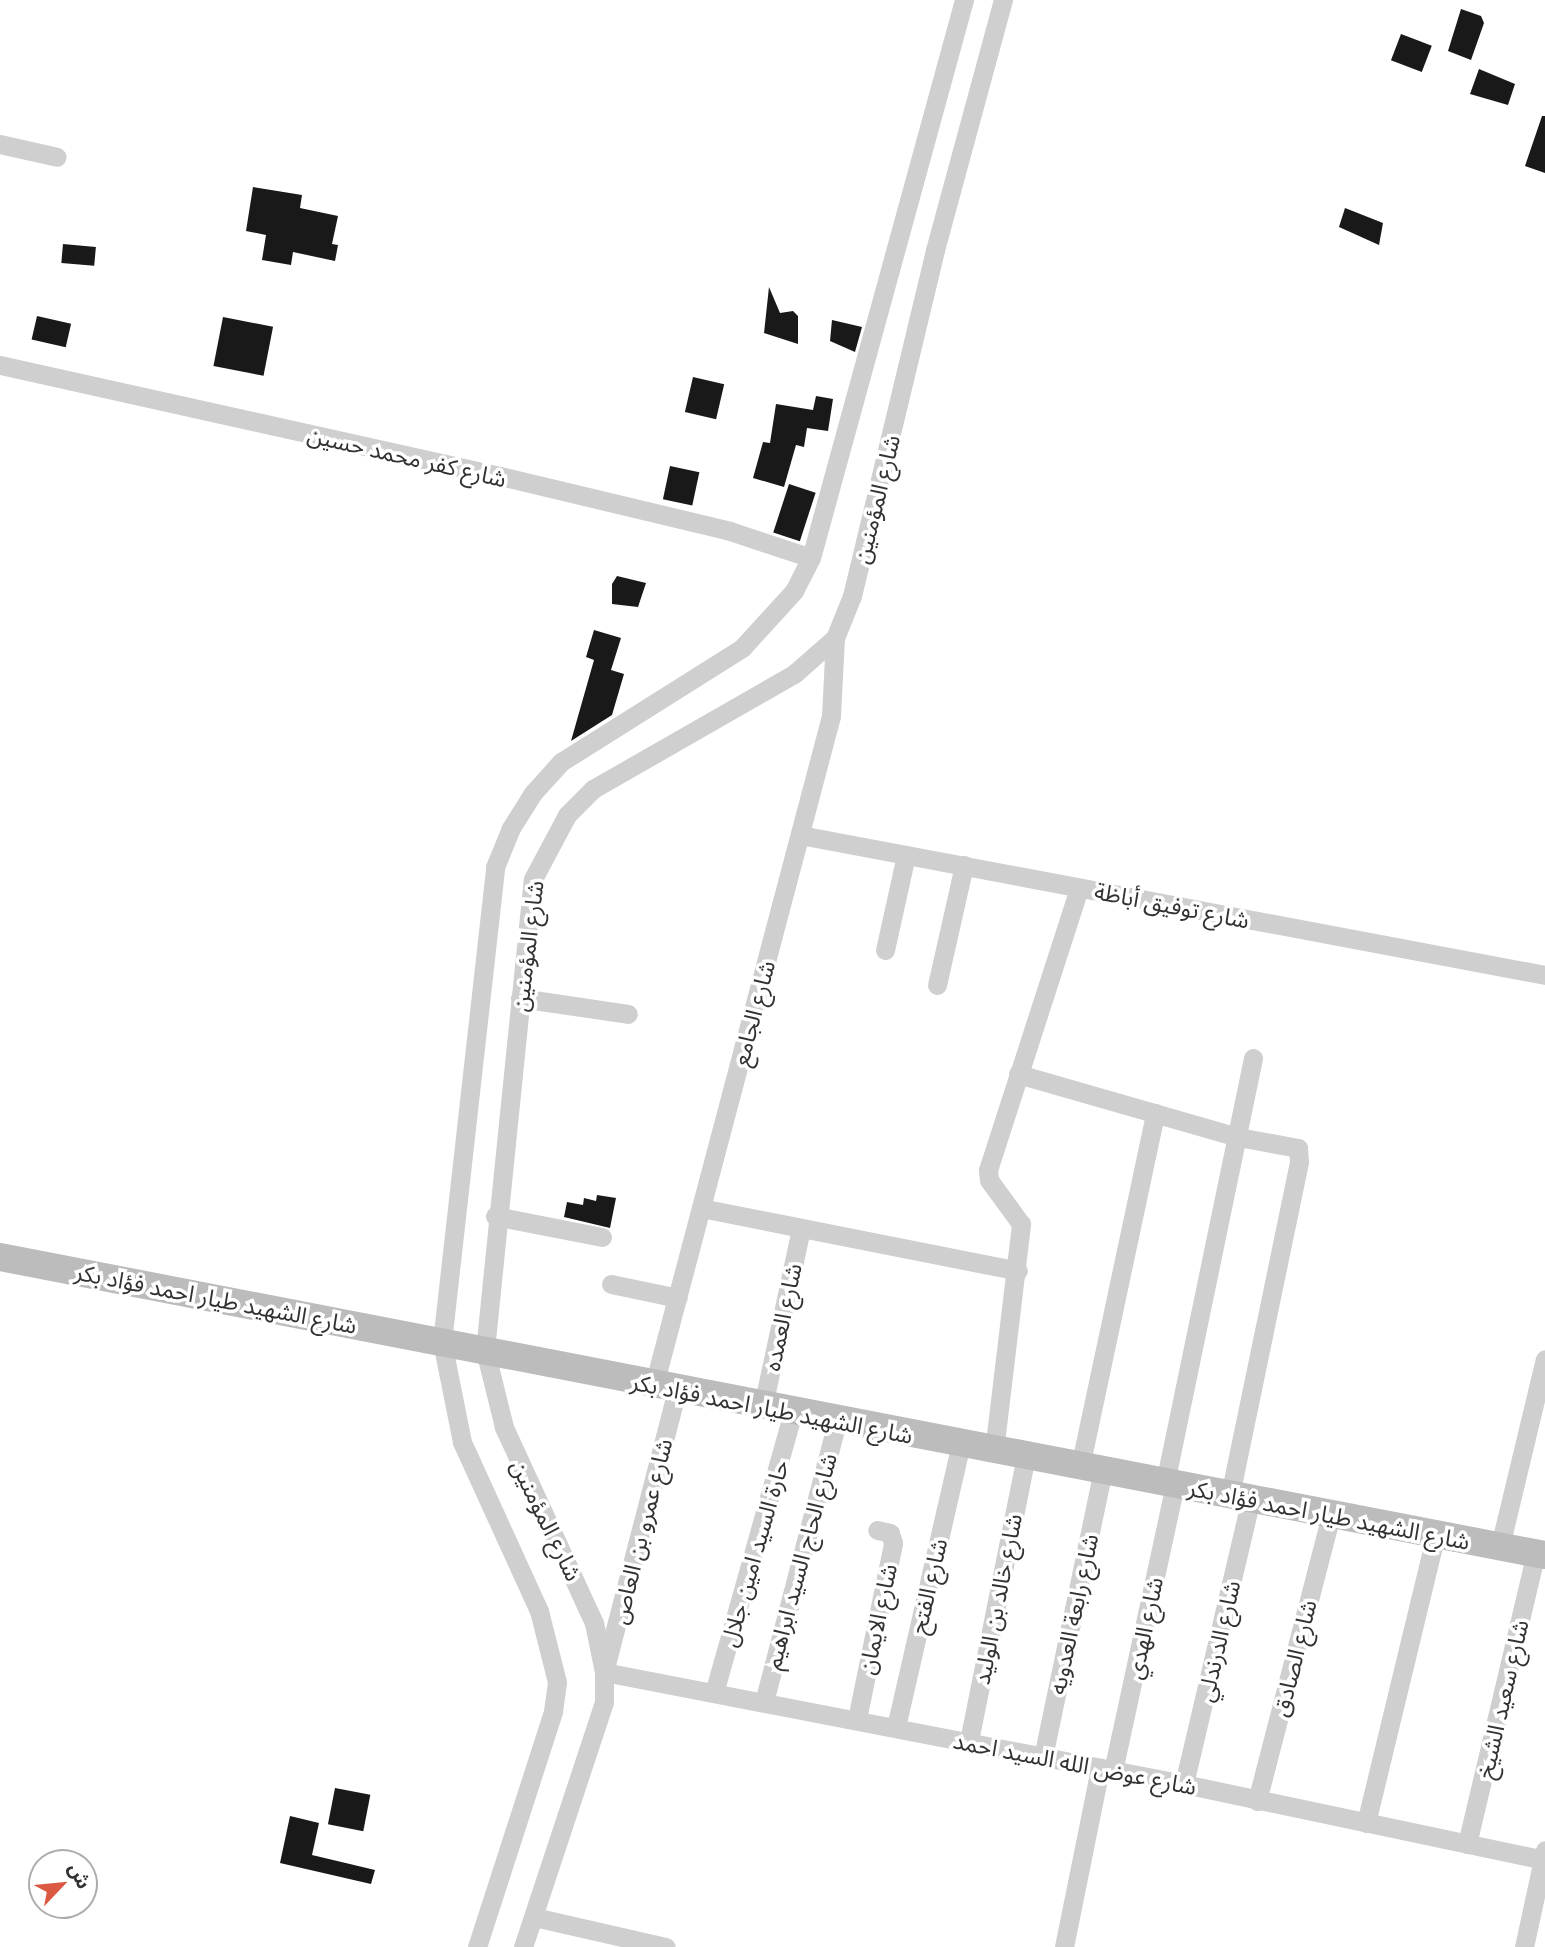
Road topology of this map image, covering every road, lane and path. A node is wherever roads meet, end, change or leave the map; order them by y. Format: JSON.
{"nodes":[{"id":1,"x":964,"y":0,"type":"edge"},
{"id":2,"x":1003,"y":0,"type":"edge"},
{"id":3,"x":0,"y":144,"type":"edge"},
{"id":4,"x":57,"y":157,"type":"dead end"},
{"id":5,"x":0,"y":365,"type":"edge"},
{"id":6,"x":811,"y":558,"type":"junction"},
{"id":7,"x":835,"y":638,"type":"junction"},
{"id":8,"x":800,"y":835,"type":"junction"},
{"id":9,"x":906,"y":855,"type":"junction"},
{"id":10,"x":964,"y":865,"type":"junction"},
{"id":11,"x":1079,"y":888,"type":"junction"},
{"id":12,"x":885,"y":950,"type":"dead end"},
{"id":13,"x":1545,"y":975,"type":"edge"},
{"id":14,"x":937,"y":985,"type":"dead end"},
{"id":15,"x":520,"y":998,"type":"junction"},
{"id":16,"x":628,"y":1014,"type":"dead end"},
{"id":17,"x":1253,"y":1058,"type":"dead end"},
{"id":18,"x":1018,"y":1074,"type":"junction"},
{"id":19,"x":1155,"y":1113,"type":"junction"},
{"id":20,"x":1238,"y":1137,"type":"junction"},
{"id":21,"x":701,"y":1208,"type":"junction"},
{"id":22,"x":495,"y":1216,"type":"junction"},
{"id":23,"x":801,"y":1228,"type":"junction"},
{"id":24,"x":602,"y":1237,"type":"dead end"},
{"id":25,"x":0,"y":1257,"type":"edge"},
{"id":26,"x":1018,"y":1271,"type":"junction"},
{"id":27,"x":611,"y":1284,"type":"dead end"},
{"id":28,"x":678,"y":1297,"type":"junction"},
{"id":29,"x":442,"y":1342,"type":"junction"},
{"id":30,"x":485,"y":1350,"type":"junction"},
{"id":31,"x":1545,"y":1359,"type":"edge"},
{"id":32,"x":666,"y":1388,"type":"junction"},
{"id":33,"x":763,"y":1406,"type":"junction"},
{"id":34,"x":793,"y":1412,"type":"junction"},
{"id":35,"x":837,"y":1421,"type":"junction"},
{"id":36,"x":961,"y":1444,"type":"junction"},
{"id":37,"x":994,"y":1451,"type":"junction"},
{"id":38,"x":1026,"y":1457,"type":"junction"},
{"id":39,"x":1092,"y":1469,"type":"junction"},
{"id":40,"x":1170,"y":1484,"type":"junction"},
{"id":41,"x":1240,"y":1497,"type":"junction"},
{"id":42,"x":1331,"y":1515,"type":"junction"},
{"id":43,"x":877,"y":1530,"type":"dead end"},
{"id":44,"x":1436,"y":1534,"type":"junction"},
{"id":45,"x":1500,"y":1546,"type":"junction"},
{"id":46,"x":1541,"y":1554,"type":"edge"},
{"id":47,"x":604,"y":1672,"type":"junction"},
{"id":48,"x":714,"y":1693,"type":"junction"},
{"id":49,"x":764,"y":1702,"type":"junction"},
{"id":50,"x":857,"y":1719,"type":"junction"},
{"id":51,"x":896,"y":1727,"type":"junction"},
{"id":52,"x":969,"y":1741,"type":"junction"},
{"id":53,"x":1043,"y":1757,"type":"junction"},
{"id":54,"x":1106,"y":1770,"type":"junction"},
{"id":55,"x":1184,"y":1784,"type":"junction"},
{"id":56,"x":1257,"y":1801,"type":"junction"},
{"id":57,"x":1366,"y":1823,"type":"junction"},
{"id":58,"x":1467,"y":1844,"type":"junction"},
{"id":59,"x":1544,"y":1856,"type":"edge"},
{"id":60,"x":1538,"y":1912,"type":"edge"},
{"id":61,"x":534,"y":1917,"type":"junction"},
{"id":62,"x":477,"y":1947,"type":"edge"},
{"id":63,"x":523,"y":1947,"type":"edge"},
{"id":64,"x":666,"y":1947,"type":"edge"},
{"id":65,"x":1064,"y":1947,"type":"edge"},
{"id":66,"x":1524,"y":1947,"type":"edge"}],
"edges":[{"from":1,"to":6,"type":"street","name":"شارع المؤمنين"},
{"from":2,"to":7,"type":"street","name":"شارع المؤمنين"},
{"from":3,"to":4,"type":"street"},
{"from":5,"to":6,"type":"street","name":"شارع كفر محمد حسين"},
{"from":6,"to":29,"type":"street","name":"شارع المؤمنين"},
{"from":7,"to":8,"type":"street","name":"شارع الجامع"},
{"from":7,"to":15,"type":"street","name":"شارع المؤمنين"},
{"from":8,"to":9,"type":"street","name":"شارع توفيق أباظة"},
{"from":8,"to":21,"type":"street","name":"شارع الجامع"},
{"from":9,"to":10,"type":"street","name":"شارع توفيق أباظة"},
{"from":9,"to":12,"type":"street"},
{"from":10,"to":11,"type":"street","name":"شارع توفيق أباظة"},
{"from":10,"to":14,"type":"street"},
{"from":11,"to":13,"type":"street","name":"شارع توفيق أباظة"},
{"from":11,"to":18,"type":"street"},
{"from":15,"to":16,"type":"street"},
{"from":15,"to":22,"type":"street","name":"شارع المؤمنين"},
{"from":17,"to":20,"type":"street","name":"شارع الهدي"},
{"from":18,"to":19,"type":"street","name":"شارع الدرندلي"},
{"from":18,"to":26,"type":"street"},
{"from":19,"to":20,"type":"street","name":"شارع الدرندلي"},
{"from":19,"to":39,"type":"street","name":"شارع رابعة العدويه"},
{"from":20,"to":40,"type":"street","name":"شارع الهدي"},
{"from":20,"to":41,"type":"street","name":"شارع الدرندلي"},
{"from":21,"to":23,"type":"street"},
{"from":21,"to":28,"type":"street","name":"شارع الجامع"},
{"from":22,"to":24,"type":"street"},
{"from":22,"to":30,"type":"street","name":"شارع المؤمنين"},
{"from":23,"to":26,"type":"street"},
{"from":23,"to":33,"type":"street","name":"شارع العمده"},
{"from":25,"to":29,"type":"street","name":"شارع الشهيد طيار احمد فؤاد بكر"},
{"from":26,"to":37,"type":"street"},
{"from":27,"to":28,"type":"street"},
{"from":28,"to":32,"type":"street","name":"شارع الجامع"},
{"from":29,"to":30,"type":"street","name":"شارع الشهيد طيار احمد فؤاد بكر"},
{"from":29,"to":62,"type":"street","name":"شارع المؤمنين"},
{"from":30,"to":32,"type":"street","name":"شارع الشهيد طيار احمد فؤاد بكر"},
{"from":30,"to":47,"type":"street","name":"شارع المؤمنين"},
{"from":31,"to":45,"type":"street"},
{"from":32,"to":33,"type":"street","name":"شارع الشهيد طيار احمد فؤاد بكر"},
{"from":32,"to":47,"type":"street","name":"شارع عمرو بن العاص"},
{"from":33,"to":34,"type":"street","name":"شارع الشهيد طيار احمد فؤاد بكر"},
{"from":34,"to":35,"type":"street","name":"شارع الشهيد طيار احمد فؤاد بكر"},
{"from":34,"to":48,"type":"street","name":"حارة السيد امين جلال"},
{"from":35,"to":36,"type":"street","name":"شارع الشهيد طيار احمد فؤاد بكر"},
{"from":35,"to":49,"type":"street","name":"شارع الحاج السيد ابراهيم"},
{"from":36,"to":37,"type":"street","name":"شارع الشهيد طيار احمد فؤاد بكر"},
{"from":36,"to":51,"type":"street","name":"شارع الفتح"},
{"from":37,"to":38,"type":"street","name":"شارع الشهيد طيار احمد فؤاد بكر"},
{"from":38,"to":39,"type":"street","name":"شارع الشهيد طيار احمد فؤاد بكر"},
{"from":38,"to":52,"type":"street","name":"شارع خالد بن الوليد"},
{"from":39,"to":40,"type":"street","name":"شارع الشهيد طيار احمد فؤاد بكر"},
{"from":39,"to":53,"type":"street","name":"شارع رابعة العدويه"},
{"from":40,"to":41,"type":"street","name":"شارع الشهيد طيار احمد فؤاد بكر"},
{"from":40,"to":54,"type":"street","name":"شارع الهدي"},
{"from":41,"to":42,"type":"street","name":"شارع الشهيد طيار احمد فؤاد بكر"},
{"from":41,"to":55,"type":"street","name":"شارع الدرندلي"},
{"from":42,"to":44,"type":"street","name":"شارع الشهيد طيار احمد فؤاد بكر"},
{"from":42,"to":56,"type":"street","name":"شارع الصادق"},
{"from":43,"to":50,"type":"street","name":"شارع الايمان"},
{"from":44,"to":45,"type":"street","name":"شارع الشهيد طيار احمد فؤاد بكر"},
{"from":44,"to":57,"type":"street"},
{"from":45,"to":46,"type":"street","name":"شارع الشهيد طيار احمد فؤاد بكر"},
{"from":46,"to":58,"type":"street","name":"شارع سعيد الشيخ"},
{"from":47,"to":48,"type":"street","name":"شارع عوض الله السيد احمد"},
{"from":47,"to":61,"type":"street","name":"شارع المؤمنين"},
{"from":48,"to":49,"type":"street","name":"شارع عوض الله السيد احمد"},
{"from":49,"to":50,"type":"street","name":"شارع عوض الله السيد احمد"},
{"from":50,"to":51,"type":"street","name":"شارع عوض الله السيد احمد"},
{"from":51,"to":52,"type":"street","name":"شارع عوض الله السيد احمد"},
{"from":52,"to":53,"type":"street","name":"شارع عوض الله السيد احمد"},
{"from":53,"to":54,"type":"street","name":"شارع عوض الله السيد احمد"},
{"from":54,"to":55,"type":"street","name":"شارع عوض الله السيد احمد"},
{"from":54,"to":65,"type":"street","name":"شارع الهدي"},
{"from":55,"to":56,"type":"street","name":"شارع عوض الله السيد احمد"},
{"from":56,"to":57,"type":"street","name":"شارع عوض الله السيد احمد"},
{"from":57,"to":58,"type":"street","name":"شارع عوض الله السيد احمد"},
{"from":58,"to":59,"type":"street","name":"شارع عوض الله السيد احمد"},
{"from":59,"to":60,"type":"street"},
{"from":60,"to":66,"type":"street"},
{"from":61,"to":63,"type":"street","name":"شارع المؤمنين"},
{"from":61,"to":64,"type":"street"}]}
